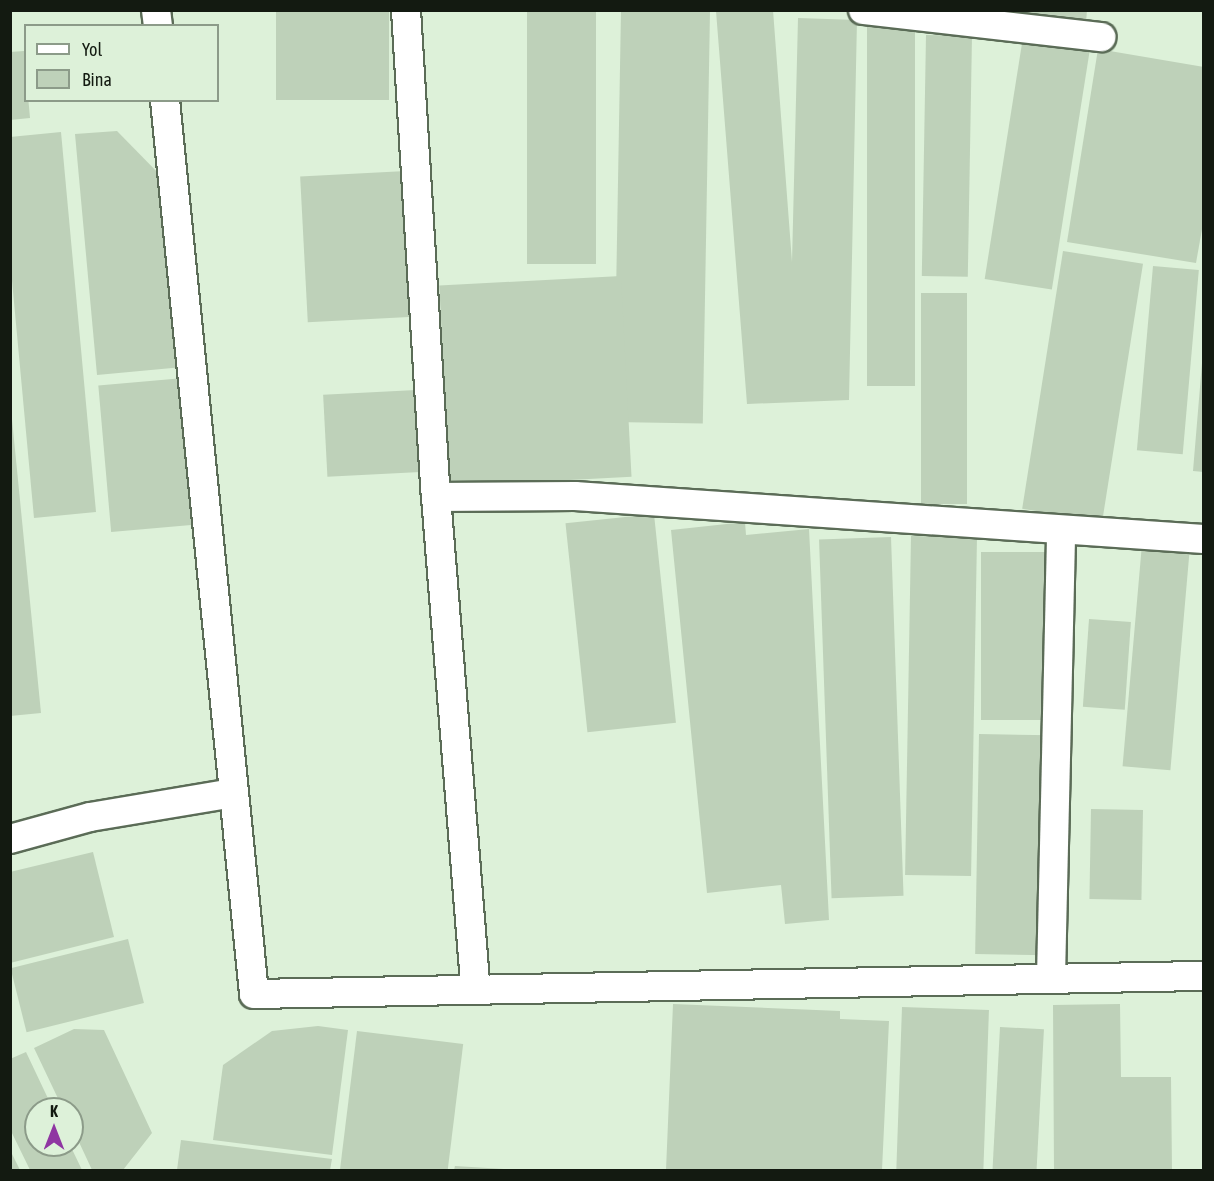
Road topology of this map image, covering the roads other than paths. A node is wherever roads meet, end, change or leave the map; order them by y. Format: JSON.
{"nodes":[{"id":1,"x":406,"y":10,"type":"edge"},
{"id":2,"x":862,"y":10,"type":"edge"},
{"id":3,"x":1101,"y":38,"type":"dead end"},
{"id":4,"x":165,"y":102,"type":"edge"},
{"id":5,"x":436,"y":497,"type":"junction"},
{"id":6,"x":1061,"y":530,"type":"junction"},
{"id":7,"x":1203,"y":539,"type":"edge"},
{"id":8,"x":234,"y":793,"type":"junction"},
{"id":9,"x":10,"y":839,"type":"edge"},
{"id":10,"x":1203,"y":976,"type":"edge"},
{"id":11,"x":1051,"y":978,"type":"junction"},
{"id":12,"x":476,"y":989,"type":"junction"}],
"edges":[{"from":1,"to":5,"type":"street"},
{"from":2,"to":3,"type":"street"},
{"from":4,"to":8,"type":"street"},
{"from":5,"to":6,"type":"street"},
{"from":5,"to":12,"type":"street"},
{"from":6,"to":7,"type":"street"},
{"from":6,"to":11,"type":"street"},
{"from":8,"to":9,"type":"street"},
{"from":8,"to":12,"type":"street"},
{"from":10,"to":11,"type":"street"},
{"from":11,"to":12,"type":"street"}]}
